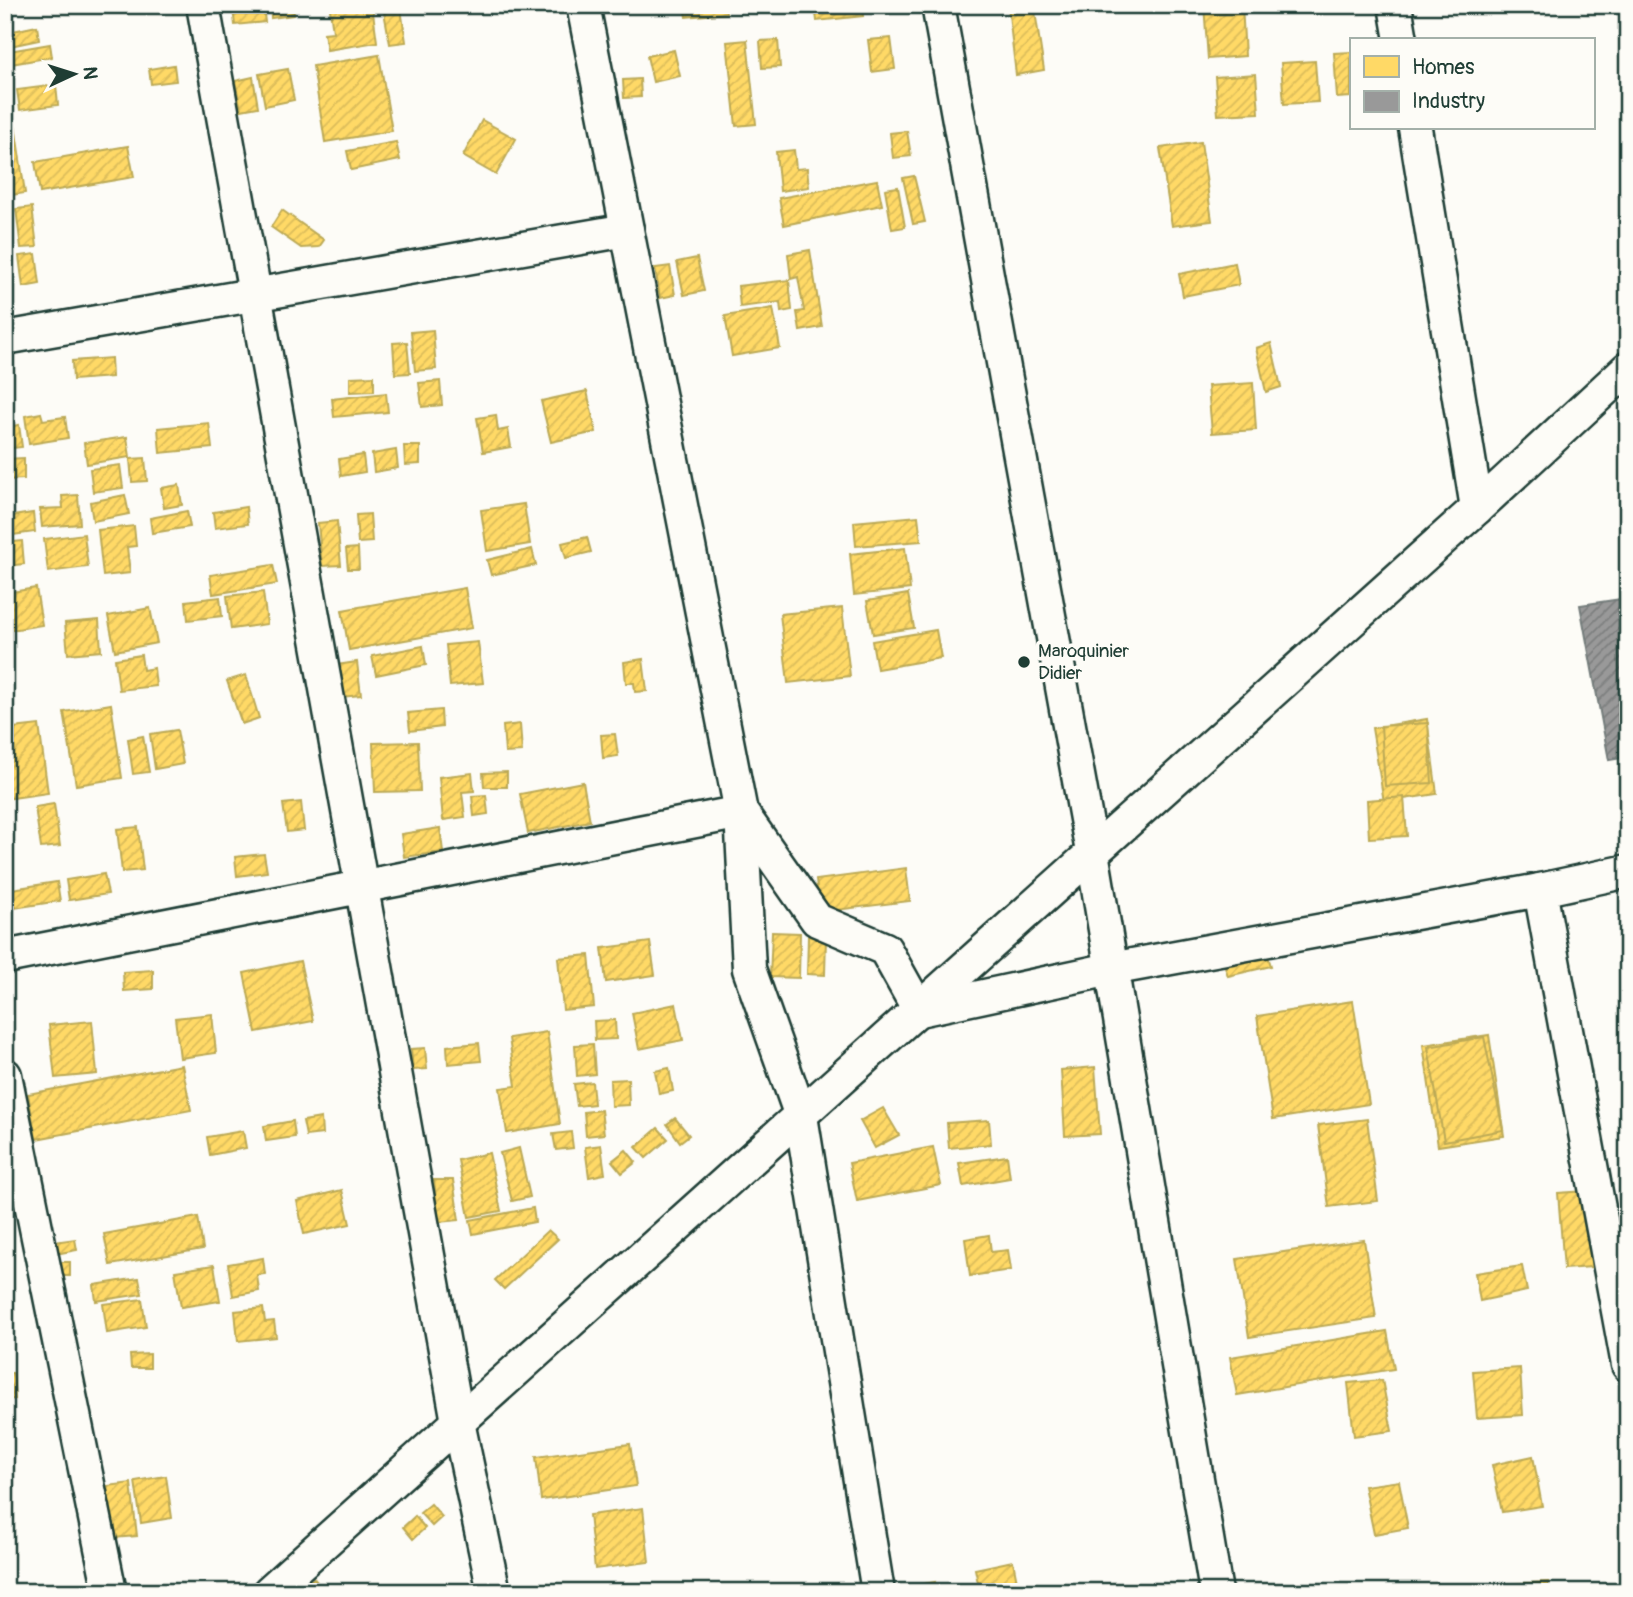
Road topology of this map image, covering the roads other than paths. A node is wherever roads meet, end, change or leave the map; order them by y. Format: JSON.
{"nodes":[{"id":1,"x":203,"y":5,"type":"edge"},
{"id":2,"x":583,"y":5,"type":"edge"},
{"id":3,"x":938,"y":5,"type":"edge"},
{"id":4,"x":1395,"y":5,"type":"edge"},
{"id":5,"x":1401,"y":38,"type":"edge"},
{"id":6,"x":1415,"y":130,"type":"edge"},
{"id":7,"x":627,"y":230,"type":"junction"},
{"id":8,"x":255,"y":295,"type":"junction"},
{"id":9,"x":5,"y":338,"type":"edge"},
{"id":10,"x":1628,"y":368,"type":"edge"},
{"id":11,"x":1477,"y":508,"type":"junction"},
{"id":12,"x":741,"y":813,"type":"junction"},
{"id":13,"x":1092,"y":852,"type":"junction"},
{"id":14,"x":1628,"y":871,"type":"edge"},
{"id":15,"x":362,"y":886,"type":"junction"},
{"id":16,"x":1540,"y":890,"type":"junction"},
{"id":17,"x":5,"y":957,"type":"edge"},
{"id":18,"x":1111,"y":969,"type":"junction"},
{"id":19,"x":919,"y":1010,"type":"junction"},
{"id":20,"x":5,"y":1075,"type":"edge"},
{"id":21,"x":801,"y":1116,"type":"junction"},
{"id":22,"x":1628,"y":1365,"type":"edge"},
{"id":23,"x":458,"y":1422,"type":"junction"},
{"id":24,"x":110,"y":1592,"type":"edge"},
{"id":25,"x":269,"y":1592,"type":"edge"},
{"id":26,"x":494,"y":1592,"type":"edge"},
{"id":27,"x":878,"y":1592,"type":"edge"},
{"id":28,"x":1216,"y":1592,"type":"edge"}],
"edges":[{"from":1,"to":8,"type":"street"},
{"from":2,"to":7,"type":"street"},
{"from":3,"to":13,"type":"street"},
{"from":4,"to":5,"type":"street"},
{"from":6,"to":11,"type":"street"},
{"from":7,"to":8,"type":"street"},
{"from":7,"to":12,"type":"street"},
{"from":8,"to":9,"type":"street"},
{"from":8,"to":15,"type":"street"},
{"from":10,"to":11,"type":"street"},
{"from":11,"to":13,"type":"street"},
{"from":12,"to":15,"type":"street"},
{"from":12,"to":19,"type":"street"},
{"from":12,"to":21,"type":"street"},
{"from":13,"to":18,"type":"street"},
{"from":13,"to":19,"type":"street"},
{"from":14,"to":16,"type":"street"},
{"from":15,"to":17,"type":"street"},
{"from":15,"to":23,"type":"street"},
{"from":16,"to":18,"type":"street"},
{"from":16,"to":22,"type":"street"},
{"from":18,"to":19,"type":"street"},
{"from":18,"to":28,"type":"street"},
{"from":19,"to":21,"type":"street"},
{"from":20,"to":24,"type":"street"},
{"from":21,"to":23,"type":"street"},
{"from":21,"to":27,"type":"street"},
{"from":23,"to":25,"type":"street"},
{"from":23,"to":26,"type":"street"}]}
